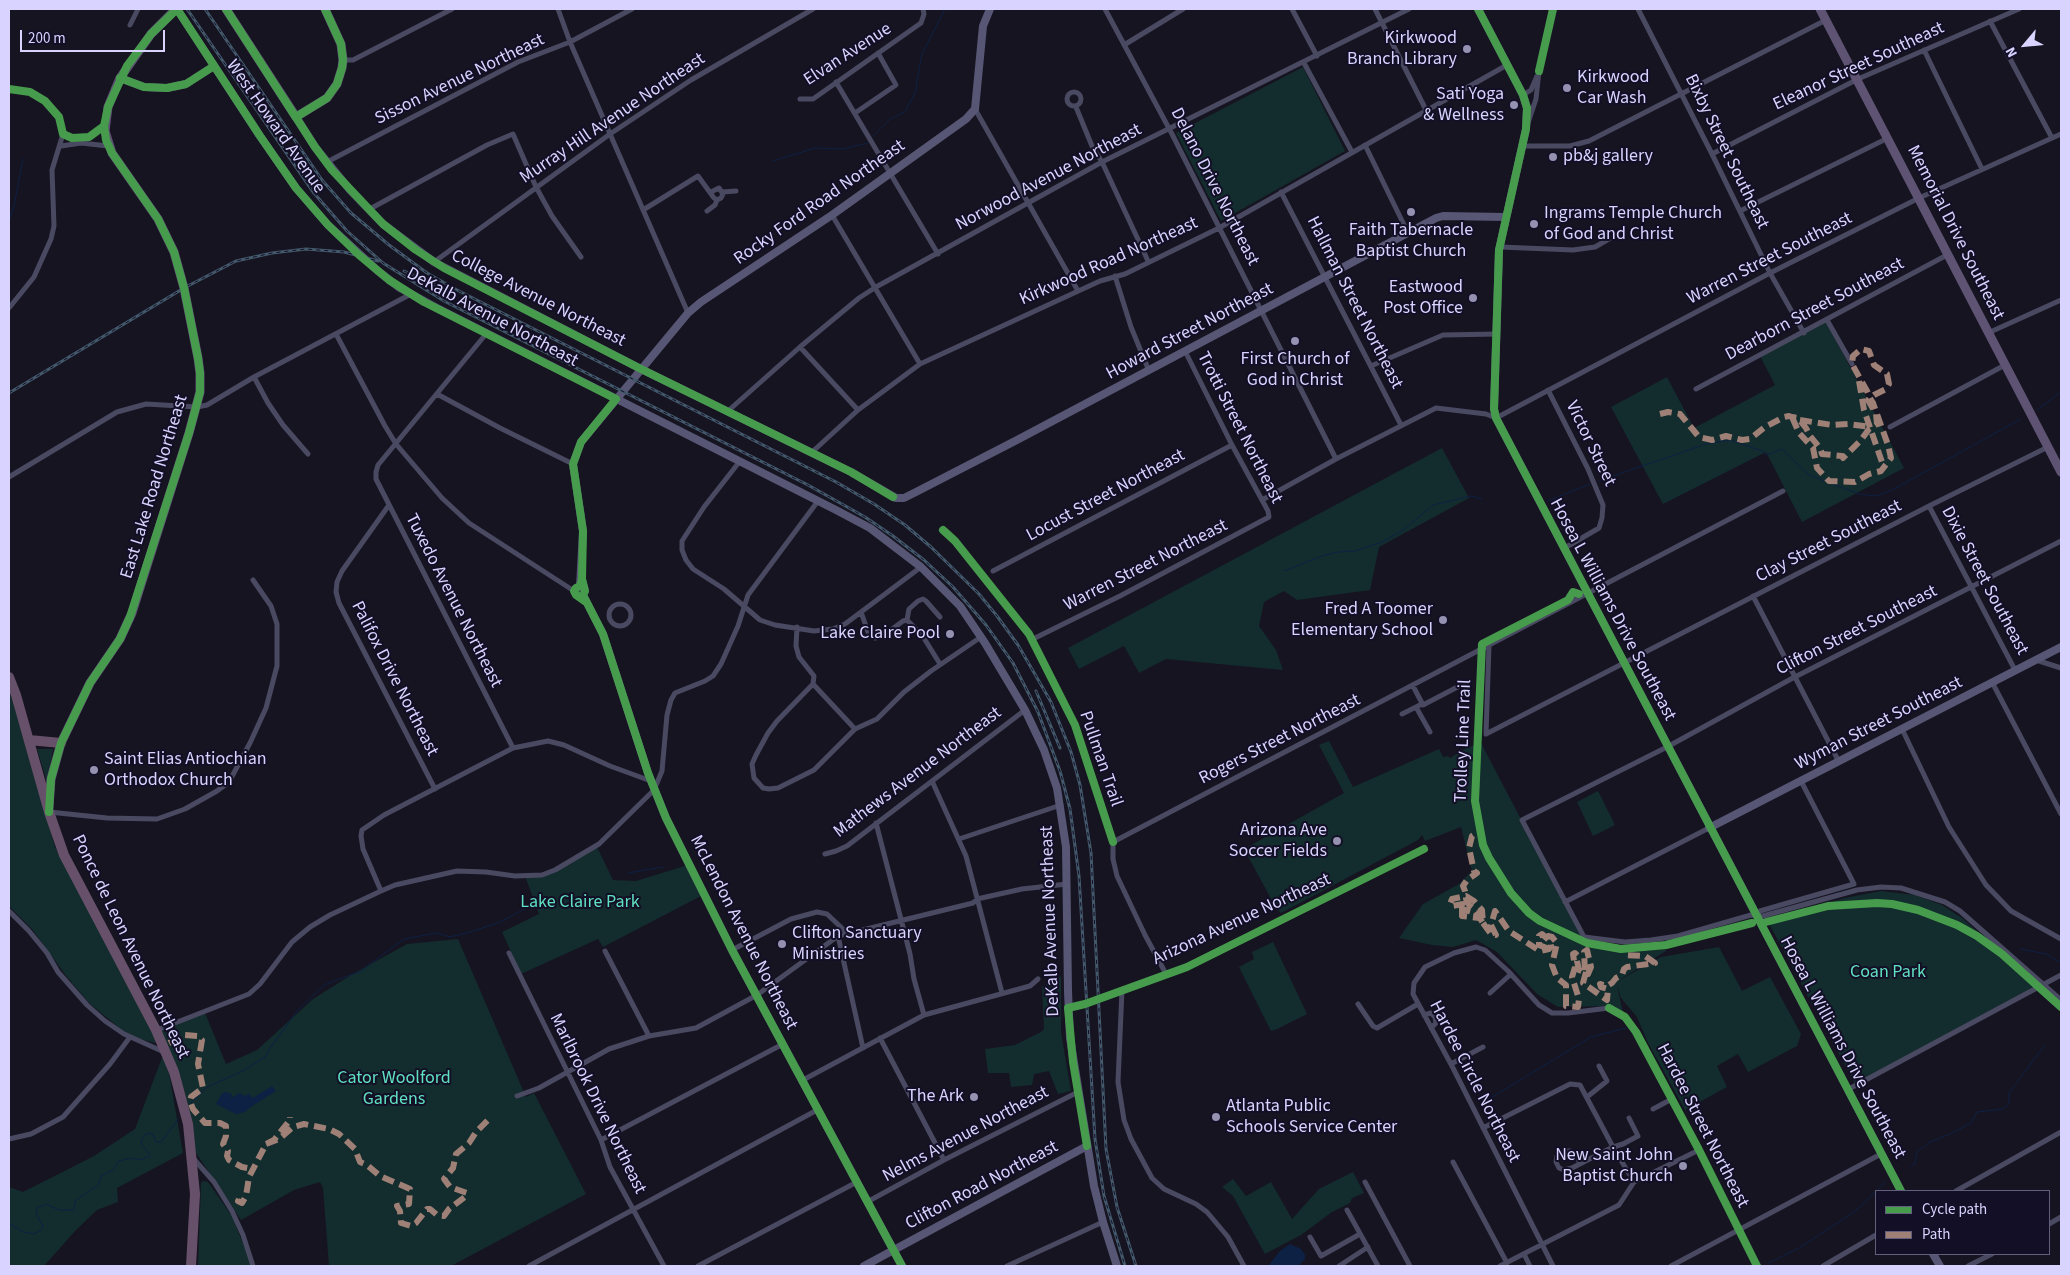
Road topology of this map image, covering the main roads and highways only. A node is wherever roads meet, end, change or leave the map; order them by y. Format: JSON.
{"nodes":[{"id":1,"x":226,"y":9,"type":"edge"},
{"id":2,"x":325,"y":9,"type":"edge"},
{"id":3,"x":1820,"y":9,"type":"edge"},
{"id":4,"x":174,"y":11,"type":"edge"},
{"id":5,"x":2061,"y":472,"type":"edge"},
{"id":6,"x":9,"y":677,"type":"edge"},
{"id":7,"x":29,"y":740,"type":"junction"},
{"id":8,"x":61,"y":742,"type":"junction"},
{"id":9,"x":49,"y":812,"type":"junction"},
{"id":10,"x":191,"y":1266,"type":"edge"}],
"edges":[{"from":1,"to":2,"type":"main road","name":"College Avenue Northeast"},
{"from":3,"to":5,"type":"main road","name":"Memorial Drive Southeast"},
{"from":4,"to":8,"type":"main road","name":"East Lake Road Northeast"},
{"from":6,"to":7,"type":"highway","name":"Ponce de Leon Avenue Northeast"},
{"from":7,"to":8,"type":"highway"},
{"from":7,"to":9,"type":"highway","name":"Ponce de Leon Avenue Northeast"},
{"from":8,"to":9,"type":"main road","name":"East Lake Road Northeast"},
{"from":9,"to":10,"type":"highway","name":"Ponce de Leon Avenue Northeast"}]}
